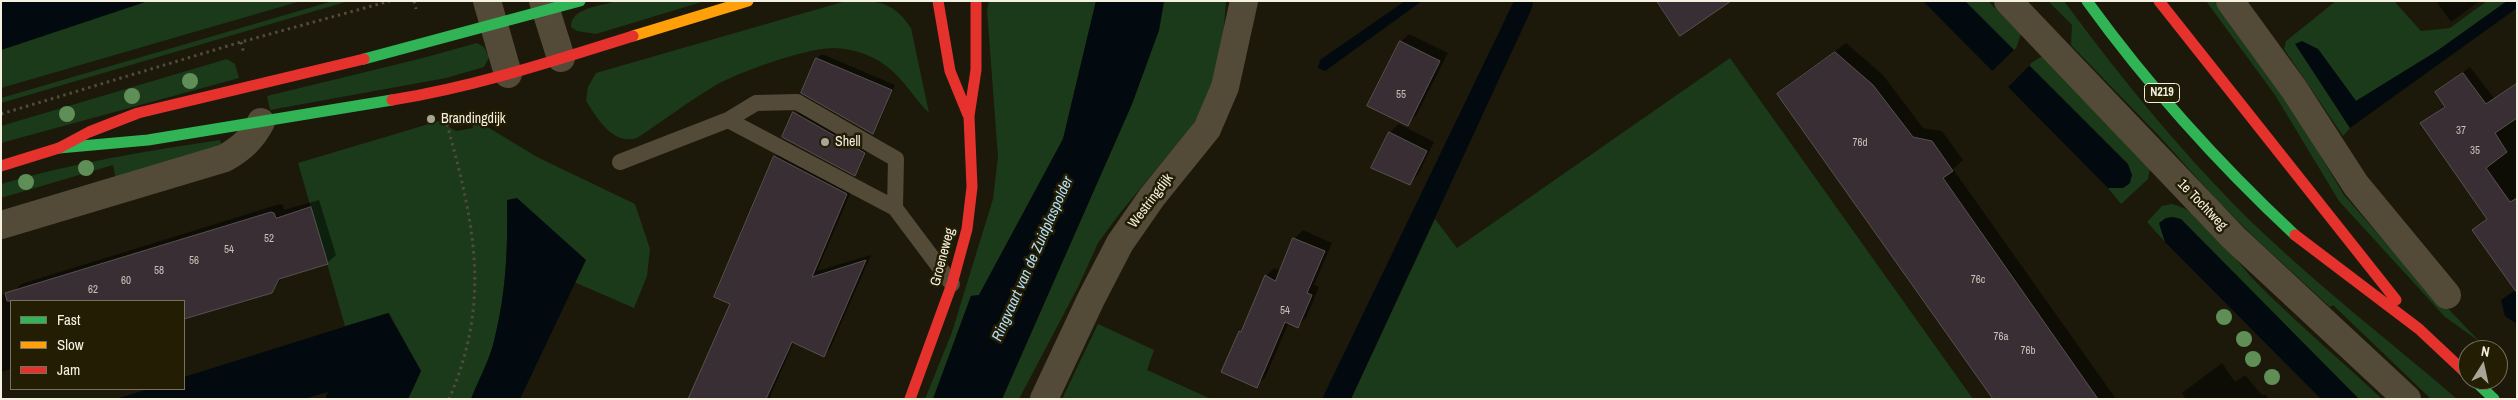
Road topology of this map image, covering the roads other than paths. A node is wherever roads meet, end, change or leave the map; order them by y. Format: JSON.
{"nodes":[{"id":1,"x":580,"y":1,"type":"edge"},
{"id":2,"x":748,"y":1,"type":"edge"},
{"id":3,"x":938,"y":1,"type":"edge"},
{"id":4,"x":976,"y":1,"type":"edge"},
{"id":5,"x":1244,"y":1,"type":"edge"},
{"id":6,"x":2008,"y":1,"type":"edge"},
{"id":7,"x":2087,"y":1,"type":"edge"},
{"id":8,"x":2158,"y":1,"type":"edge"},
{"id":9,"x":2230,"y":1,"type":"edge"},
{"id":10,"x":545,"y":6,"type":"edge"},
{"id":11,"x":490,"y":13,"type":"edge"},
{"id":12,"x":561,"y":58,"type":"junction"},
{"id":13,"x":508,"y":74,"type":"junction"},
{"id":14,"x":969,"y":116,"type":"junction"},
{"id":15,"x":728,"y":120,"type":"junction"},
{"id":16,"x":261,"y":122,"type":"junction"},
{"id":17,"x":59,"y":148,"type":"junction"},
{"id":18,"x":620,"y":162,"type":"dead end"},
{"id":19,"x":1,"y":166,"type":"edge"},
{"id":20,"x":895,"y":208,"type":"junction"},
{"id":21,"x":1,"y":225,"type":"edge"},
{"id":22,"x":952,"y":284,"type":"junction"},
{"id":23,"x":2447,"y":295,"type":"dead end"},
{"id":24,"x":2418,"y":329,"type":"junction"},
{"id":25,"x":2458,"y":366,"type":"edge"},
{"id":26,"x":2485,"y":390,"type":"edge"},
{"id":27,"x":910,"y":399,"type":"edge"},
{"id":28,"x":1044,"y":399,"type":"edge"},
{"id":29,"x":2407,"y":399,"type":"edge"},
{"id":30,"x":2494,"y":399,"type":"edge"}],
"edges":[{"from":1,"to":10,"type":"street"},
{"from":2,"to":12,"type":"street"},
{"from":3,"to":14,"type":"street","name":"Groeneweg"},
{"from":4,"to":14,"type":"street","name":"Groeneweg"},
{"from":5,"to":28,"type":"street","name":"Westringdijk"},
{"from":6,"to":29,"type":"street","name":"1e Tochtweg"},
{"from":7,"to":24,"type":"street","number":"N219"},
{"from":8,"to":24,"type":"street","number":"N219"},
{"from":9,"to":23,"type":"street"},
{"from":10,"to":11,"type":"street"},
{"from":10,"to":12,"type":"street"},
{"from":11,"to":13,"type":"street"},
{"from":11,"to":17,"type":"street"},
{"from":12,"to":13,"type":"street"},
{"from":13,"to":16,"type":"street"},
{"from":14,"to":22,"type":"street","name":"Groeneweg"},
{"from":15,"to":18,"type":"lane"},
{"from":15,"to":20,"type":"lane"},
{"from":15,"to":20,"type":"lane"},
{"from":16,"to":17,"type":"street"},
{"from":16,"to":21,"type":"street"},
{"from":17,"to":19,"type":"street"},
{"from":20,"to":22,"type":"lane"},
{"from":22,"to":27,"type":"street","name":"Groeneweg"},
{"from":24,"to":25,"type":"street","number":"N219"},
{"from":26,"to":30,"type":"street"}]}
